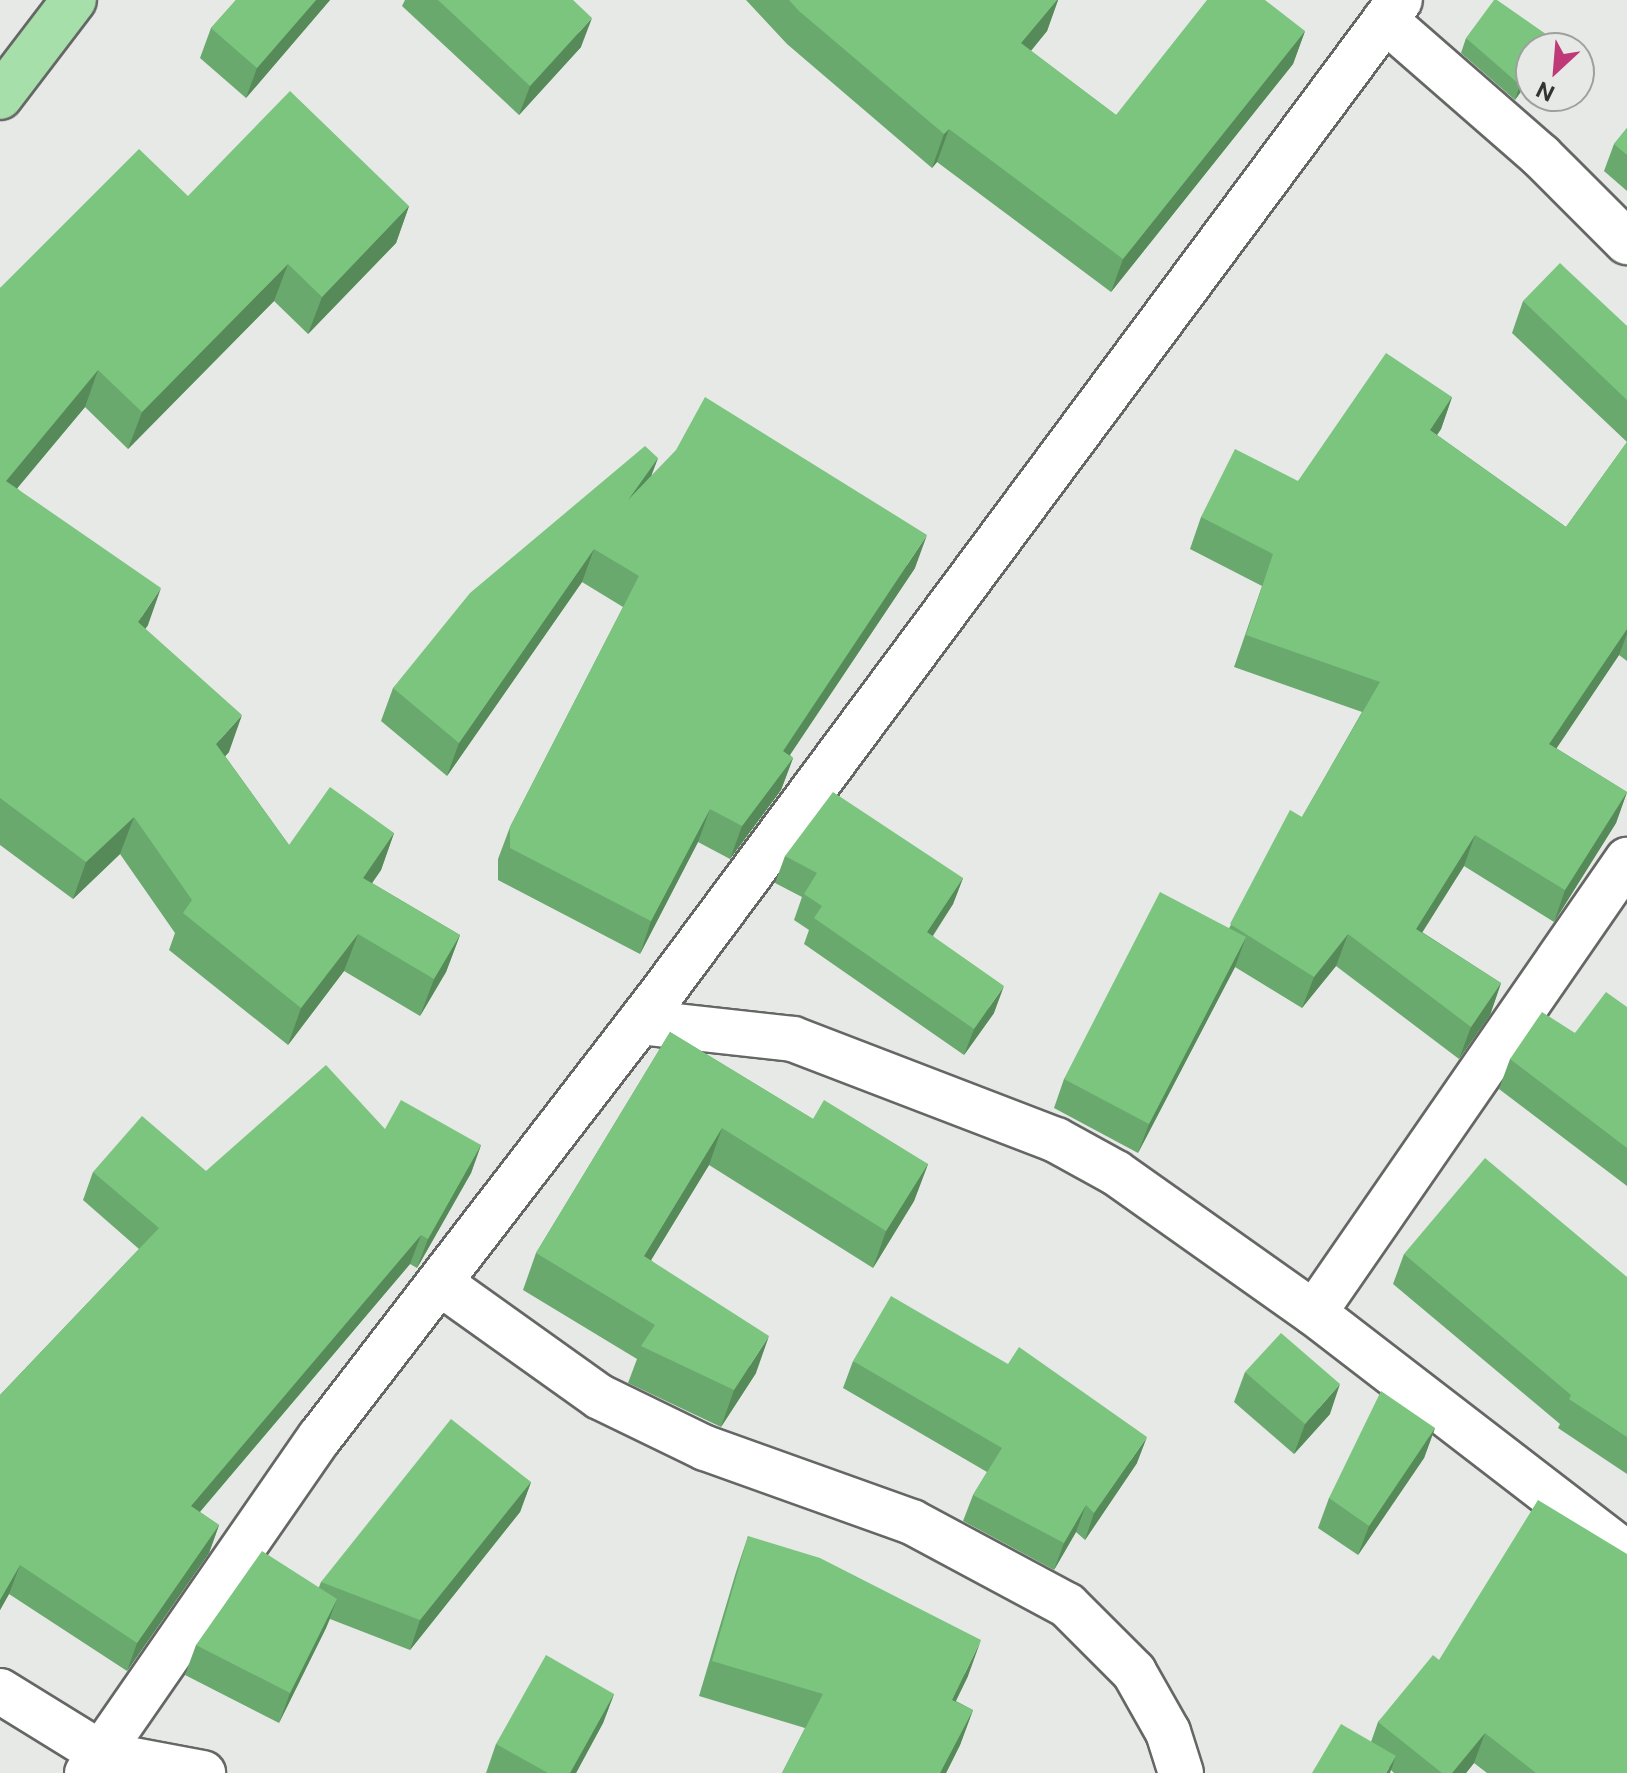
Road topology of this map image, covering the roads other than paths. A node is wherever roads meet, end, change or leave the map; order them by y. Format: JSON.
{"nodes":[{"id":1,"x":74,"y":0,"type":"edge"},
{"id":2,"x":1392,"y":10,"type":"edge"},
{"id":3,"x":0,"y":97,"type":"edge"},
{"id":4,"x":1627,"y":242,"type":"edge"},
{"id":5,"x":1627,"y":860,"type":"edge"},
{"id":6,"x":640,"y":1022,"type":"junction"},
{"id":7,"x":440,"y":1283,"type":"junction"},
{"id":8,"x":1314,"y":1313,"type":"junction"},
{"id":9,"x":1627,"y":1554,"type":"edge"},
{"id":10,"x":0,"y":1691,"type":"edge"},
{"id":11,"x":94,"y":1764,"type":"edge"},
{"id":12,"x":203,"y":1773,"type":"edge"},
{"id":13,"x":1181,"y":1773,"type":"edge"}],
"edges":[{"from":1,"to":3,"type":"main road"},
{"from":2,"to":4,"type":"street"},
{"from":2,"to":6,"type":"street"},
{"from":5,"to":8,"type":"street"},
{"from":6,"to":7,"type":"street"},
{"from":6,"to":8,"type":"street"},
{"from":7,"to":11,"type":"street"},
{"from":7,"to":13,"type":"street"},
{"from":8,"to":9,"type":"street"},
{"from":10,"to":11,"type":"street"},
{"from":11,"to":12,"type":"street"}]}
